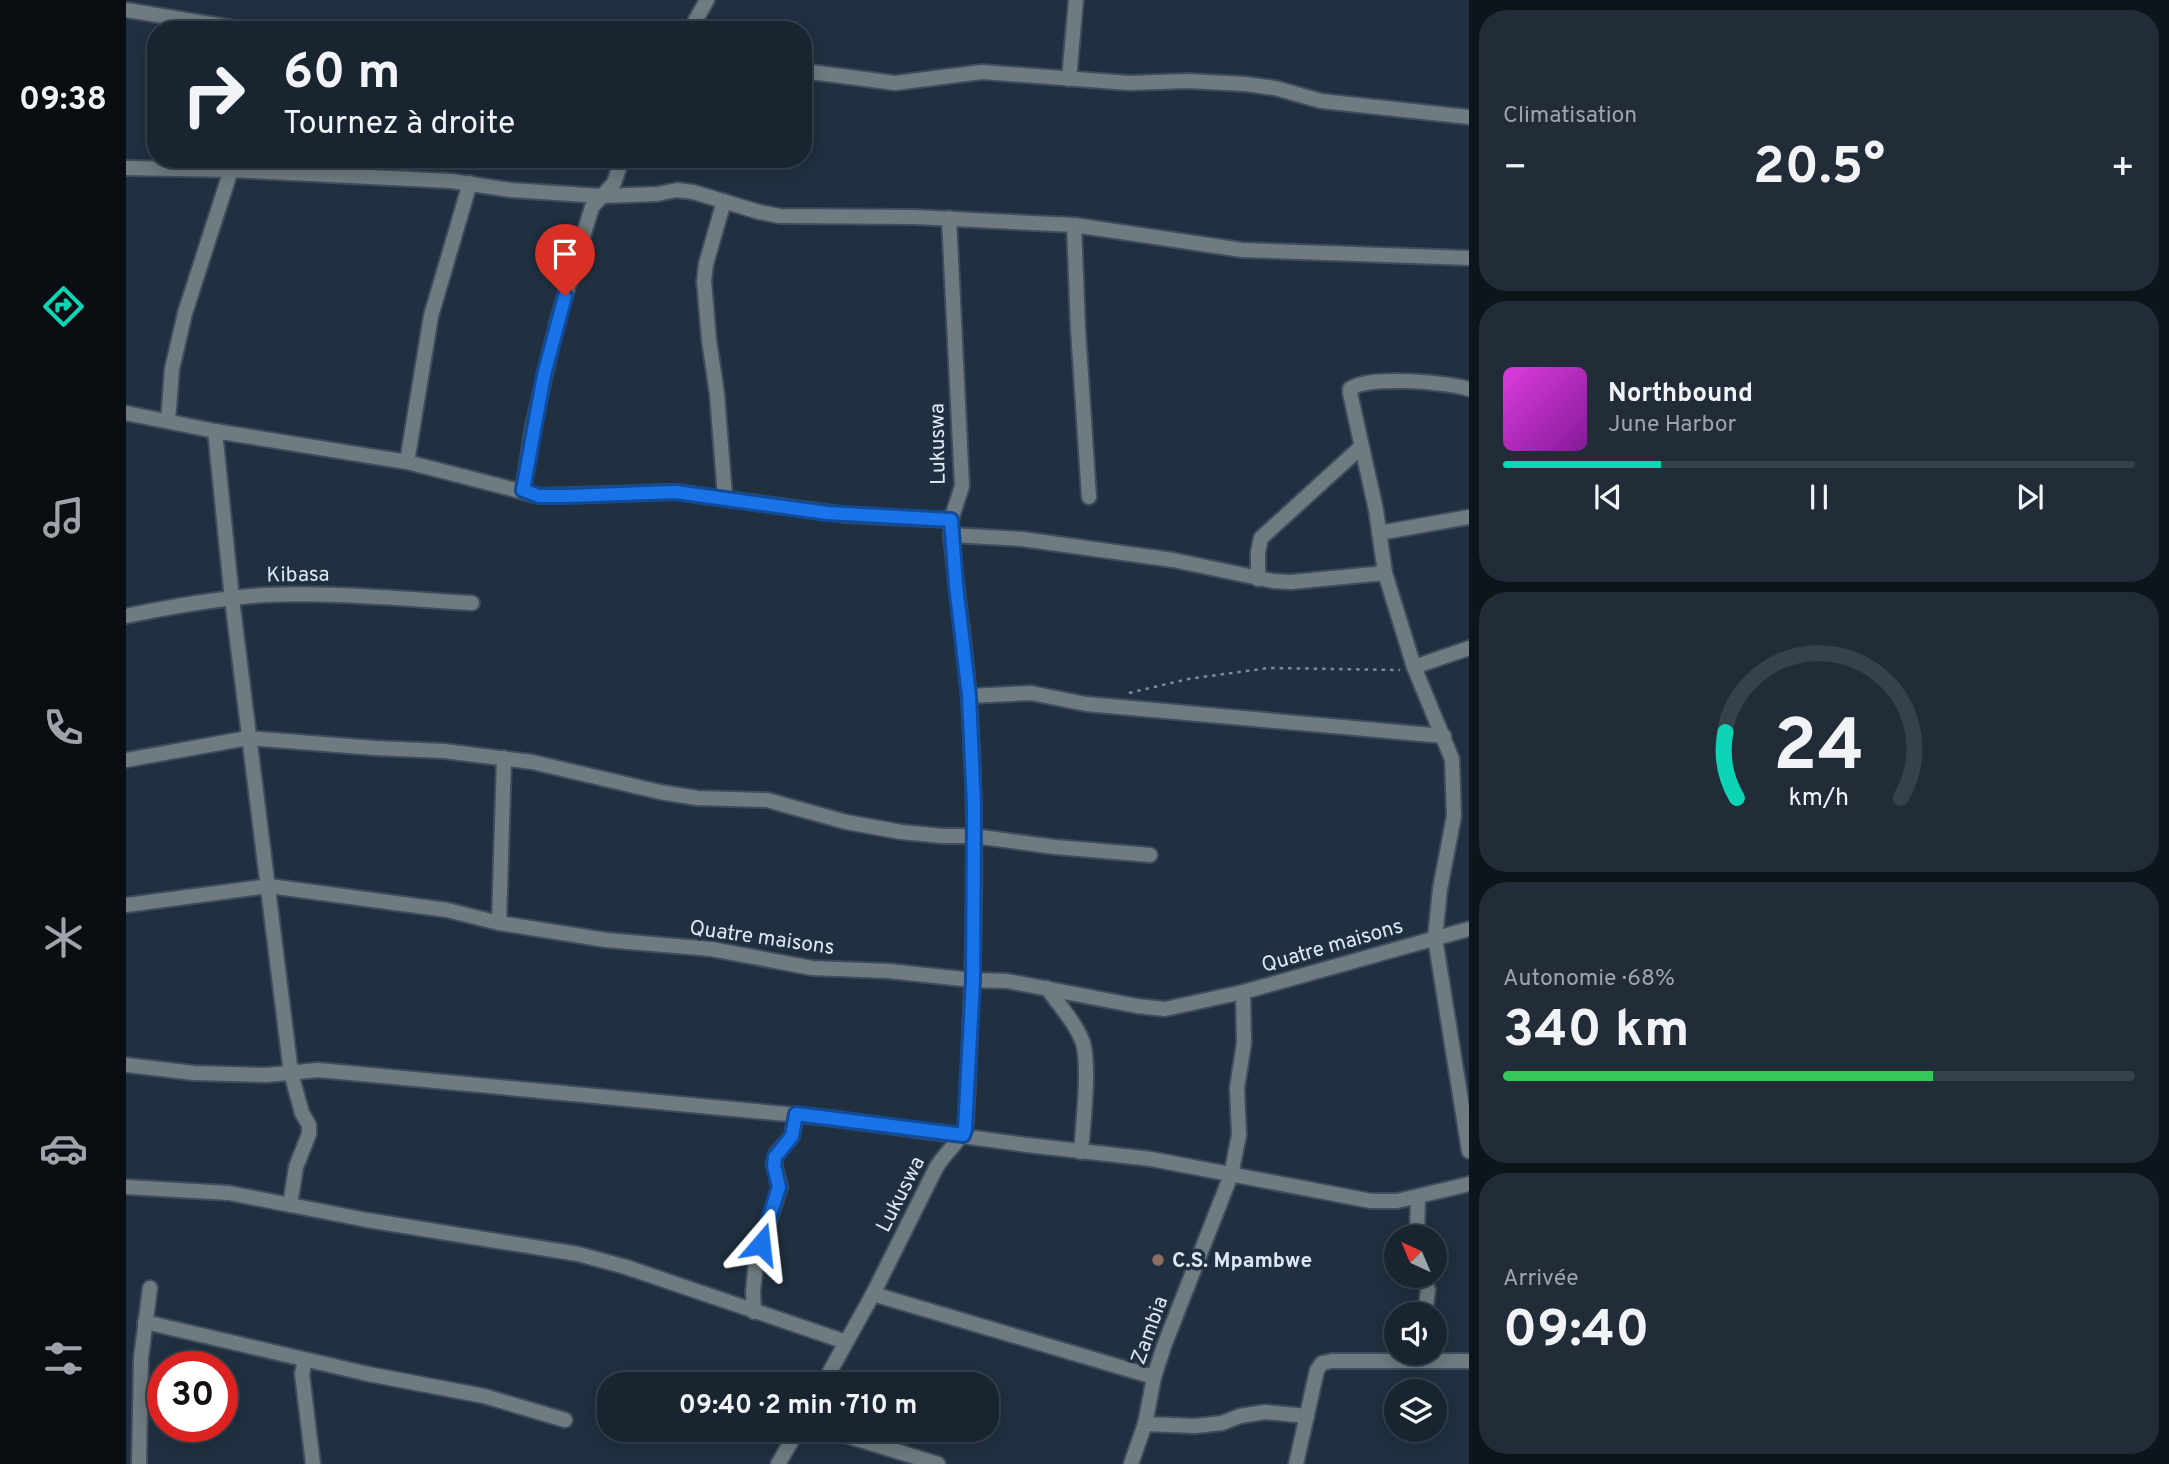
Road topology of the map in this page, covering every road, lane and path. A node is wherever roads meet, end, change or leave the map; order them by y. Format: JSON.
{"nodes":[{"id":1,"x":707,"y":0,"type":"edge"},
{"id":2,"x":1076,"y":0,"type":"edge"},
{"id":3,"x":126,"y":10,"type":"edge"},
{"id":4,"x":203,"y":21,"type":"edge"},
{"id":5,"x":695,"y":21,"type":"edge"},
{"id":6,"x":812,"y":72,"type":"edge"},
{"id":7,"x":1069,"y":79,"type":"junction"},
{"id":8,"x":1469,"y":117,"type":"edge"},
{"id":9,"x":126,"y":168,"type":"edge"},
{"id":10,"x":619,"y":168,"type":"edge"},
{"id":11,"x":231,"y":170,"type":"junction"},
{"id":12,"x":470,"y":183,"type":"junction"},
{"id":13,"x":601,"y":196,"type":"junction"},
{"id":14,"x":724,"y":201,"type":"junction"},
{"id":15,"x":949,"y":218,"type":"junction"},
{"id":16,"x":1074,"y":225,"type":"junction"},
{"id":17,"x":1469,"y":258,"type":"edge"},
{"id":18,"x":1469,"y":389,"type":"edge"},
{"id":19,"x":126,"y":414,"type":"edge"},
{"id":20,"x":168,"y":421,"type":"junction"},
{"id":21,"x":215,"y":431,"type":"junction"},
{"id":22,"x":1361,"y":447,"type":"junction"},
{"id":23,"x":407,"y":462,"type":"junction"},
{"id":24,"x":523,"y":490,"type":"junction"},
{"id":25,"x":725,"y":497,"type":"junction"},
{"id":26,"x":1089,"y":497,"type":"dead end"},
{"id":27,"x":1469,"y":517,"type":"edge"},
{"id":28,"x":951,"y":520,"type":"junction"},
{"id":29,"x":1379,"y":533,"type":"junction"},
{"id":30,"x":951,"y":535,"type":"junction"},
{"id":31,"x":1385,"y":573,"type":"junction"},
{"id":32,"x":1258,"y":579,"type":"junction"},
{"id":33,"x":232,"y":599,"type":"junction"},
{"id":34,"x":472,"y":603,"type":"dead end"},
{"id":35,"x":126,"y":616,"type":"edge"},
{"id":36,"x":1469,"y":648,"type":"edge"},
{"id":37,"x":1414,"y":667,"type":"junction"},
{"id":38,"x":969,"y":696,"type":"junction"},
{"id":39,"x":1100,"y":704,"type":"junction"},
{"id":40,"x":1444,"y":736,"type":"junction"},
{"id":41,"x":248,"y":738,"type":"junction"},
{"id":42,"x":504,"y":758,"type":"junction"},
{"id":43,"x":126,"y":760,"type":"edge"},
{"id":44,"x":974,"y":836,"type":"junction"},
{"id":45,"x":1150,"y":855,"type":"dead end"},
{"id":46,"x":269,"y":886,"type":"junction"},
{"id":47,"x":126,"y":905,"type":"edge"},
{"id":48,"x":499,"y":923,"type":"junction"},
{"id":49,"x":1469,"y":929,"type":"edge"},
{"id":50,"x":1435,"y":937,"type":"junction"},
{"id":51,"x":973,"y":980,"type":"junction"},
{"id":52,"x":1047,"y":988,"type":"junction"},
{"id":53,"x":1243,"y":992,"type":"junction"},
{"id":54,"x":126,"y":1065,"type":"edge"},
{"id":55,"x":291,"y":1073,"type":"junction"},
{"id":56,"x":796,"y":1114,"type":"junction"},
{"id":57,"x":963,"y":1135,"type":"junction"},
{"id":58,"x":1469,"y":1151,"type":"edge"},
{"id":59,"x":1081,"y":1152,"type":"junction"},
{"id":60,"x":1231,"y":1175,"type":"junction"},
{"id":61,"x":1469,"y":1184,"type":"edge"},
{"id":62,"x":126,"y":1187,"type":"edge"},
{"id":63,"x":1418,"y":1197,"type":"junction"},
{"id":64,"x":289,"y":1205,"type":"junction"},
{"id":65,"x":1417,"y":1225,"type":"edge"},
{"id":66,"x":150,"y":1288,"type":"dead end"},
{"id":67,"x":873,"y":1294,"type":"junction"},
{"id":68,"x":754,"y":1312,"type":"junction"},
{"id":69,"x":145,"y":1322,"type":"junction"},
{"id":70,"x":846,"y":1342,"type":"junction"},
{"id":71,"x":1384,"y":1359,"type":"edge"},
{"id":72,"x":1447,"y":1359,"type":"edge"},
{"id":73,"x":305,"y":1360,"type":"junction"},
{"id":74,"x":1469,"y":1361,"type":"edge"},
{"id":75,"x":830,"y":1372,"type":"edge"},
{"id":76,"x":1154,"y":1377,"type":"junction"},
{"id":77,"x":1307,"y":1416,"type":"junction"},
{"id":78,"x":565,"y":1420,"type":"dead end"},
{"id":79,"x":1145,"y":1424,"type":"junction"},
{"id":80,"x":791,"y":1442,"type":"edge"},
{"id":81,"x":867,"y":1442,"type":"edge"},
{"id":82,"x":139,"y":1464,"type":"edge"},
{"id":83,"x":313,"y":1464,"type":"edge"},
{"id":84,"x":778,"y":1464,"type":"edge"},
{"id":85,"x":938,"y":1464,"type":"edge"},
{"id":86,"x":1131,"y":1464,"type":"edge"},
{"id":87,"x":1296,"y":1464,"type":"edge"}],
"edges":[{"from":1,"to":5,"type":"street"},
{"from":2,"to":7,"type":"street"},
{"from":3,"to":4,"type":"street"},
{"from":6,"to":7,"type":"street"},
{"from":7,"to":8,"type":"street"},
{"from":9,"to":11,"type":"street"},
{"from":10,"to":13,"type":"street"},
{"from":11,"to":12,"type":"street"},
{"from":11,"to":20,"type":"street"},
{"from":12,"to":13,"type":"street"},
{"from":12,"to":23,"type":"street"},
{"from":13,"to":14,"type":"street"},
{"from":13,"to":24,"type":"street"},
{"from":14,"to":15,"type":"street"},
{"from":14,"to":25,"type":"street"},
{"from":15,"to":16,"type":"street"},
{"from":15,"to":28,"type":"street","name":"Lukuswa"},
{"from":16,"to":17,"type":"street"},
{"from":16,"to":26,"type":"street"},
{"from":18,"to":22,"type":"street"},
{"from":19,"to":20,"type":"street"},
{"from":20,"to":21,"type":"street"},
{"from":21,"to":23,"type":"street"},
{"from":21,"to":33,"type":"street"},
{"from":22,"to":29,"type":"street"},
{"from":22,"to":32,"type":"street"},
{"from":23,"to":24,"type":"street"},
{"from":24,"to":25,"type":"street"},
{"from":25,"to":28,"type":"street"},
{"from":27,"to":29,"type":"street"},
{"from":28,"to":30,"type":"street","name":"Lukuswa"},
{"from":29,"to":31,"type":"street"},
{"from":30,"to":32,"type":"street"},
{"from":30,"to":38,"type":"street","name":"Lukuswa"},
{"from":31,"to":32,"type":"street"},
{"from":31,"to":37,"type":"street"},
{"from":33,"to":34,"type":"street","name":"Kibasa"},
{"from":33,"to":35,"type":"street","name":"Kibasa"},
{"from":33,"to":41,"type":"street"},
{"from":36,"to":37,"type":"street"},
{"from":37,"to":39,"type":"path"},
{"from":37,"to":40,"type":"street"},
{"from":38,"to":39,"type":"street"},
{"from":38,"to":44,"type":"street","name":"Lukuswa"},
{"from":39,"to":40,"type":"street"},
{"from":40,"to":50,"type":"street"},
{"from":41,"to":42,"type":"street"},
{"from":41,"to":43,"type":"street"},
{"from":41,"to":46,"type":"street"},
{"from":42,"to":44,"type":"street"},
{"from":42,"to":48,"type":"street"},
{"from":44,"to":45,"type":"street"},
{"from":44,"to":51,"type":"street","name":"Lukuswa"},
{"from":46,"to":47,"type":"street","name":"Quatre maisons"},
{"from":46,"to":48,"type":"street","name":"Quatre maisons"},
{"from":46,"to":55,"type":"street"},
{"from":48,"to":51,"type":"street","name":"Quatre maisons"},
{"from":49,"to":50,"type":"street","name":"Quatre maisons"},
{"from":50,"to":53,"type":"street","name":"Quatre maisons"},
{"from":50,"to":58,"type":"street"},
{"from":51,"to":52,"type":"street","name":"Quatre maisons"},
{"from":51,"to":57,"type":"street","name":"Lukuswa"},
{"from":52,"to":53,"type":"street","name":"Quatre maisons"},
{"from":52,"to":59,"type":"street"},
{"from":53,"to":60,"type":"street","name":"Zambia"},
{"from":54,"to":55,"type":"street"},
{"from":55,"to":56,"type":"street"},
{"from":55,"to":64,"type":"street"},
{"from":56,"to":57,"type":"street"},
{"from":56,"to":68,"type":"street"},
{"from":57,"to":59,"type":"street"},
{"from":57,"to":67,"type":"street","name":"Lukuswa"},
{"from":59,"to":60,"type":"street"},
{"from":60,"to":63,"type":"street"},
{"from":60,"to":76,"type":"street","name":"Zambia"},
{"from":61,"to":63,"type":"street"},
{"from":62,"to":64,"type":"street"},
{"from":63,"to":65,"type":"street"},
{"from":64,"to":68,"type":"street"},
{"from":66,"to":69,"type":"street"},
{"from":67,"to":70,"type":"street","name":"Lukuswa"},
{"from":67,"to":76,"type":"street"},
{"from":68,"to":70,"type":"street"},
{"from":69,"to":73,"type":"street"},
{"from":69,"to":82,"type":"street"},
{"from":70,"to":75,"type":"street","name":"Lukuswa"},
{"from":71,"to":77,"type":"street"},
{"from":72,"to":74,"type":"street"},
{"from":73,"to":78,"type":"street"},
{"from":73,"to":83,"type":"street"},
{"from":76,"to":79,"type":"street","name":"Zambia"},
{"from":77,"to":79,"type":"street"},
{"from":77,"to":87,"type":"street"},
{"from":79,"to":86,"type":"street","name":"Zambia"},
{"from":80,"to":84,"type":"street"},
{"from":81,"to":85,"type":"street"}]}
